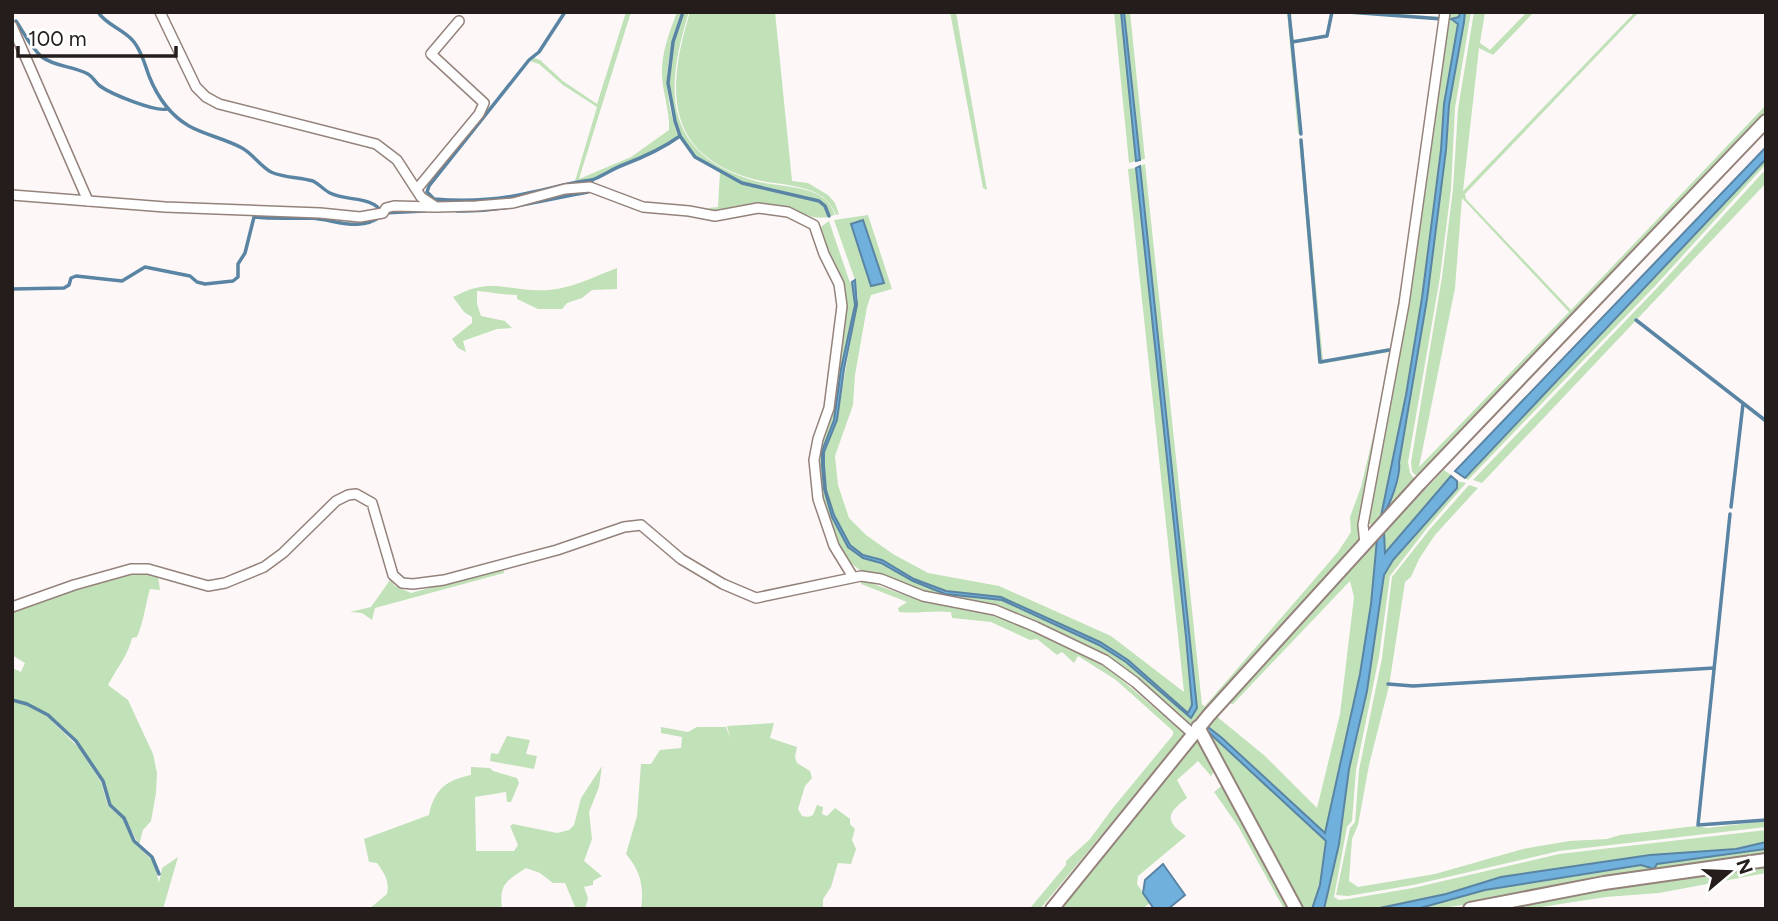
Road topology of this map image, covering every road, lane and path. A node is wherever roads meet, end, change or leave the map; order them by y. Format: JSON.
{"nodes":[{"id":1,"x":160,"y":12,"type":"edge"},
{"id":2,"x":1444,"y":12,"type":"edge"},
{"id":3,"x":459,"y":21,"type":"dead end"},
{"id":4,"x":12,"y":26,"type":"edge"},
{"id":5,"x":1766,"y":121,"type":"edge"},
{"id":6,"x":417,"y":190,"type":"junction"},
{"id":7,"x":12,"y":195,"type":"edge"},
{"id":8,"x":88,"y":201,"type":"junction"},
{"id":9,"x":436,"y":206,"type":"junction"},
{"id":10,"x":1369,"y":539,"type":"junction"},
{"id":11,"x":853,"y":577,"type":"junction"},
{"id":12,"x":12,"y":607,"type":"edge"},
{"id":13,"x":1197,"y":729,"type":"junction"},
{"id":14,"x":1766,"y":860,"type":"edge"},
{"id":15,"x":1052,"y":909,"type":"edge"},
{"id":16,"x":1296,"y":909,"type":"edge"},
{"id":17,"x":1470,"y":909,"type":"edge"}],
"edges":[{"from":1,"to":6,"type":"street"},
{"from":2,"to":10,"type":"street"},
{"from":3,"to":6,"type":"street"},
{"from":4,"to":8,"type":"street"},
{"from":5,"to":10,"type":"main road"},
{"from":6,"to":9,"type":"street"},
{"from":7,"to":8,"type":"street"},
{"from":8,"to":9,"type":"street"},
{"from":9,"to":11,"type":"street"},
{"from":10,"to":13,"type":"main road"},
{"from":11,"to":12,"type":"street"},
{"from":11,"to":13,"type":"street"},
{"from":13,"to":15,"type":"main road"},
{"from":13,"to":16,"type":"main road"},
{"from":14,"to":17,"type":"main road"}]}
